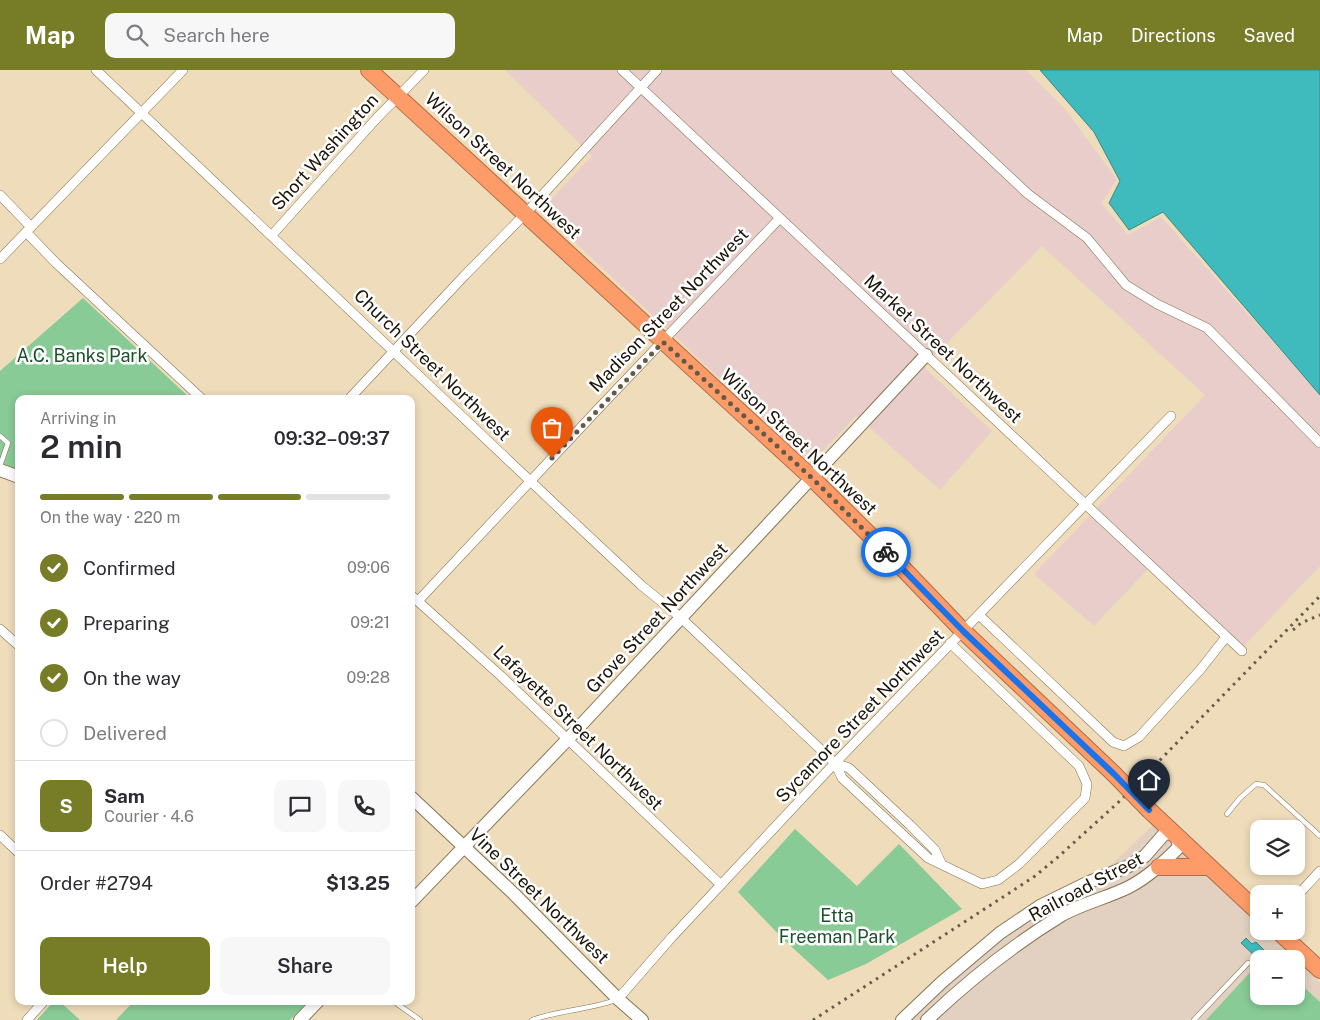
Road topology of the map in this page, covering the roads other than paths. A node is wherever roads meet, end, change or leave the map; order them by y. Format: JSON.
{"nodes":[{"id":1,"x":96,"y":70,"type":"edge"},
{"id":2,"x":183,"y":70,"type":"edge"},
{"id":3,"x":369,"y":70,"type":"edge"},
{"id":4,"x":424,"y":70,"type":"edge"},
{"id":5,"x":622,"y":70,"type":"edge"},
{"id":6,"x":657,"y":70,"type":"edge"},
{"id":7,"x":896,"y":70,"type":"edge"},
{"id":8,"x":641,"y":88,"type":"junction"},
{"id":9,"x":398,"y":96,"type":"junction"},
{"id":10,"x":140,"y":113,"type":"junction"},
{"id":11,"x":0,"y":195,"type":"edge"},
{"id":12,"x":526,"y":213,"type":"junction"},
{"id":13,"x":780,"y":218,"type":"junction"},
{"id":14,"x":29,"y":230,"type":"junction"},
{"id":15,"x":272,"y":235,"type":"junction"},
{"id":16,"x":0,"y":259,"type":"edge"},
{"id":17,"x":663,"y":342,"type":"junction"},
{"id":18,"x":394,"y":351,"type":"junction"},
{"id":19,"x":926,"y":355,"type":"junction"},
{"id":20,"x":198,"y":395,"type":"edge"},
{"id":21,"x":353,"y":395,"type":"edge"},
{"id":22,"x":1171,"y":416,"type":"dead end"},
{"id":23,"x":0,"y":436,"type":"edge"},
{"id":24,"x":1320,"y":443,"type":"edge"},
{"id":25,"x":5,"y":473,"type":"edge"},
{"id":26,"x":812,"y":478,"type":"junction"},
{"id":27,"x":530,"y":480,"type":"junction"},
{"id":28,"x":1085,"y":505,"type":"junction"},
{"id":29,"x":415,"y":598,"type":"edge"},
{"id":30,"x":979,"y":615,"type":"junction"},
{"id":31,"x":680,"y":617,"type":"junction"},
{"id":32,"x":0,"y":629,"type":"edge"},
{"id":33,"x":963,"y":631,"type":"junction"},
{"id":34,"x":1226,"y":637,"type":"junction"},
{"id":35,"x":15,"y":642,"type":"edge"},
{"id":36,"x":950,"y":643,"type":"junction"},
{"id":37,"x":1242,"y":651,"type":"dead end"},
{"id":38,"x":567,"y":740,"type":"junction"},
{"id":39,"x":835,"y":763,"type":"junction"},
{"id":40,"x":415,"y":802,"type":"edge"},
{"id":41,"x":1227,"y":814,"type":"dead end"},
{"id":42,"x":1176,"y":834,"type":"junction"},
{"id":43,"x":0,"y":835,"type":"edge"},
{"id":44,"x":1320,"y":836,"type":"edge"},
{"id":45,"x":464,"y":847,"type":"junction"},
{"id":46,"x":15,"y":849,"type":"edge"},
{"id":47,"x":1159,"y":867,"type":"junction"},
{"id":48,"x":1209,"y":867,"type":"junction"},
{"id":49,"x":1320,"y":871,"type":"edge"},
{"id":50,"x":721,"y":885,"type":"junction"},
{"id":51,"x":1305,"y":887,"type":"edge"},
{"id":52,"x":415,"y":898,"type":"edge"},
{"id":53,"x":1250,"y":905,"type":"edge"},
{"id":54,"x":1288,"y":940,"type":"edge"},
{"id":55,"x":1248,"y":963,"type":"dead end"},
{"id":56,"x":1320,"y":970,"type":"edge"},
{"id":57,"x":618,"y":999,"type":"junction"},
{"id":58,"x":40,"y":1005,"type":"edge"},
{"id":59,"x":314,"y":1005,"type":"edge"},
{"id":60,"x":398,"y":1005,"type":"edge"},
{"id":61,"x":27,"y":1020,"type":"edge"},
{"id":62,"x":300,"y":1020,"type":"edge"},
{"id":63,"x":420,"y":1020,"type":"edge"},
{"id":64,"x":532,"y":1020,"type":"edge"},
{"id":65,"x":642,"y":1020,"type":"edge"},
{"id":66,"x":902,"y":1020,"type":"edge"},
{"id":67,"x":927,"y":1020,"type":"edge"},
{"id":68,"x":1194,"y":1020,"type":"edge"}],
"edges":[{"from":1,"to":10,"type":"street","name":"Church Street Northwest"},
{"from":2,"to":10,"type":"street"},
{"from":3,"to":9,"type":"highway","name":"Wilson Street Northwest"},
{"from":4,"to":9,"type":"street","name":"Short Washington"},
{"from":5,"to":8,"type":"street","name":"Market Street Northwest"},
{"from":6,"to":8,"type":"street"},
{"from":7,"to":24,"type":"street"},
{"from":8,"to":12,"type":"street"},
{"from":8,"to":13,"type":"street","name":"Market Street Northwest"},
{"from":9,"to":12,"type":"highway","name":"Wilson Street Northwest"},
{"from":9,"to":15,"type":"street","name":"Short Washington"},
{"from":10,"to":14,"type":"street"},
{"from":10,"to":15,"type":"street","name":"Church Street Northwest"},
{"from":11,"to":14,"type":"street"},
{"from":12,"to":17,"type":"highway","name":"Wilson Street Northwest"},
{"from":12,"to":18,"type":"street"},
{"from":13,"to":17,"type":"street","name":"Madison Street Northwest"},
{"from":13,"to":19,"type":"street","name":"Market Street Northwest"},
{"from":14,"to":16,"type":"street"},
{"from":14,"to":20,"type":"street"},
{"from":15,"to":18,"type":"street","name":"Church Street Northwest"},
{"from":17,"to":26,"type":"highway","name":"Wilson Street Northwest"},
{"from":17,"to":27,"type":"street","name":"Madison Street Northwest"},
{"from":18,"to":21,"type":"street"},
{"from":18,"to":27,"type":"street","name":"Church Street Northwest"},
{"from":19,"to":26,"type":"street","name":"Grove Street Northwest"},
{"from":19,"to":28,"type":"street","name":"Market Street Northwest"},
{"from":22,"to":28,"type":"street","name":"Sycamore Street Northwest"},
{"from":23,"to":25,"type":"lane"},
{"from":26,"to":31,"type":"street","name":"Grove Street Northwest"},
{"from":26,"to":33,"type":"highway","name":"Wilson Street Northwest"},
{"from":27,"to":29,"type":"street","name":"Madison Street Northwest"},
{"from":27,"to":31,"type":"street","name":"Church Street Northwest"},
{"from":28,"to":30,"type":"street","name":"Sycamore Street Northwest"},
{"from":28,"to":34,"type":"street","name":"Market Street Northwest"},
{"from":29,"to":38,"type":"street","name":"Lafayette Street Northwest"},
{"from":30,"to":33,"type":"street","name":"Sycamore Street Northwest"},
{"from":30,"to":34,"type":"street"},
{"from":31,"to":38,"type":"street","name":"Grove Street Northwest"},
{"from":31,"to":39,"type":"street","name":"Church Street Northwest"},
{"from":32,"to":35,"type":"street"},
{"from":33,"to":36,"type":"street","name":"Sycamore Street Northwest"},
{"from":33,"to":42,"type":"highway","name":"Wilson Street Northwest","bridge":true},
{"from":34,"to":37,"type":"street","name":"Market Street Northwest"},
{"from":36,"to":39,"type":"street","name":"Sycamore Street Northwest"},
{"from":36,"to":39,"type":"street","name":"Church Street Northwest"},
{"from":38,"to":45,"type":"street","name":"Grove Street Northwest"},
{"from":38,"to":50,"type":"street","name":"Lafayette Street Northwest"},
{"from":39,"to":50,"type":"street","name":"Sycamore Street Northwest"},
{"from":40,"to":45,"type":"street","name":"Vine Street Northwest"},
{"from":41,"to":44,"type":"lane"},
{"from":42,"to":47,"type":"street","name":"Railroad Street"},
{"from":42,"to":48,"type":"highway","name":"Wilson Street Northwest"},
{"from":42,"to":66,"type":"street"},
{"from":43,"to":46,"type":"street"},
{"from":45,"to":52,"type":"street","name":"Grove Street Northwest"},
{"from":45,"to":57,"type":"street","name":"Vine Street Northwest"},
{"from":47,"to":48,"type":"highway"},
{"from":47,"to":67,"type":"street","name":"Railroad Street"},
{"from":48,"to":53,"type":"highway","name":"Wilson Street Northwest"},
{"from":49,"to":51,"type":"street"},
{"from":50,"to":57,"type":"street","name":"Sycamore Street Northwest"},
{"from":54,"to":56,"type":"highway"},
{"from":55,"to":68,"type":"lane"},
{"from":57,"to":64,"type":"lane"},
{"from":57,"to":65,"type":"street","name":"Vine Street Northwest"},
{"from":58,"to":61,"type":"street"},
{"from":59,"to":62,"type":"street"},
{"from":60,"to":63,"type":"lane"}]}
